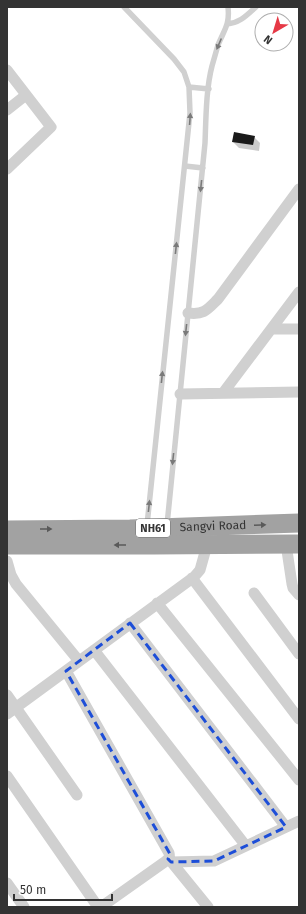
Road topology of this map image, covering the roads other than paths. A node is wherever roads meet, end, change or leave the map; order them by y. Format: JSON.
{"nodes":[{"id":1,"x":124,"y":7,"type":"edge"},
{"id":2,"x":228,"y":7,"type":"edge"},
{"id":3,"x":256,"y":7,"type":"edge"},
{"id":4,"x":227,"y":24,"type":"junction"},
{"id":5,"x":7,"y":70,"type":"edge"},
{"id":6,"x":189,"y":87,"type":"junction"},
{"id":7,"x":209,"y":88,"type":"junction"},
{"id":8,"x":26,"y":95,"type":"junction"},
{"id":9,"x":7,"y":110,"type":"edge"},
{"id":10,"x":185,"y":166,"type":"junction"},
{"id":11,"x":203,"y":168,"type":"junction"},
{"id":12,"x":7,"y":169,"type":"edge"},
{"id":13,"x":299,"y":189,"type":"edge"},
{"id":14,"x":299,"y":292,"type":"edge"},
{"id":15,"x":188,"y":314,"type":"junction"},
{"id":16,"x":272,"y":329,"type":"junction"},
{"id":17,"x":299,"y":329,"type":"edge"},
{"id":18,"x":299,"y":392,"type":"edge"},
{"id":19,"x":224,"y":393,"type":"junction"},
{"id":20,"x":180,"y":394,"type":"junction"},
{"id":21,"x":299,"y":523,"type":"edge"},
{"id":22,"x":7,"y":530,"type":"edge"},
{"id":23,"x":208,"y":535,"type":"junction"},
{"id":24,"x":166,"y":536,"type":"junction"},
{"id":25,"x":146,"y":537,"type":"junction"},
{"id":26,"x":292,"y":544,"type":"edge"},
{"id":27,"x":7,"y":545,"type":"edge"},
{"id":28,"x":7,"y":561,"type":"edge"},
{"id":29,"x":192,"y":578,"type":"junction"},
{"id":30,"x":254,"y":593,"type":"dead end"},
{"id":31,"x":299,"y":595,"type":"edge"},
{"id":32,"x":157,"y":603,"type":"junction"},
{"id":33,"x":130,"y":623,"type":"junction"},
{"id":34,"x":94,"y":650,"type":"junction"},
{"id":35,"x":299,"y":654,"type":"edge"},
{"id":36,"x":79,"y":661,"type":"junction"},
{"id":37,"x":66,"y":670,"type":"junction"},
{"id":38,"x":7,"y":695,"type":"edge"},
{"id":39,"x":11,"y":711,"type":"edge"},
{"id":40,"x":299,"y":719,"type":"edge"},
{"id":41,"x":7,"y":776,"type":"edge"},
{"id":42,"x":299,"y":780,"type":"edge"},
{"id":43,"x":77,"y":795,"type":"dead end"},
{"id":44,"x":299,"y":821,"type":"edge"},
{"id":45,"x":286,"y":827,"type":"junction"},
{"id":46,"x":246,"y":846,"type":"junction"},
{"id":47,"x":170,"y":861,"type":"junction"},
{"id":48,"x":7,"y":883,"type":"edge"},
{"id":49,"x":24,"y":907,"type":"edge"},
{"id":50,"x":98,"y":907,"type":"edge"},
{"id":51,"x":101,"y":907,"type":"edge"},
{"id":52,"x":208,"y":907,"type":"edge"}],
"edges":[{"from":1,"to":6,"type":"lane"},
{"from":2,"to":4,"type":"lane"},
{"from":3,"to":4,"type":"lane"},
{"from":4,"to":7,"type":"lane","one_way":true},
{"from":5,"to":8,"type":"street"},
{"from":6,"to":7,"type":"lane"},
{"from":10,"to":6,"type":"lane","one_way":true},
{"from":7,"to":11,"type":"lane"},
{"from":8,"to":9,"type":"street"},
{"from":8,"to":12,"type":"street"},
{"from":10,"to":11,"type":"lane"},
{"from":25,"to":10,"type":"lane","one_way":true},
{"from":11,"to":15,"type":"lane","one_way":true},
{"from":13,"to":15,"type":"street"},
{"from":14,"to":16,"type":"street"},
{"from":15,"to":20,"type":"lane","one_way":true},
{"from":16,"to":17,"type":"street"},
{"from":16,"to":19,"type":"street"},
{"from":18,"to":19,"type":"street"},
{"from":19,"to":20,"type":"street"},
{"from":20,"to":24,"type":"lane","one_way":true},
{"from":23,"to":21,"type":"highway","name":"Sangvi Road","number":"NH61","one_way":true},
{"from":22,"to":25,"type":"highway","name":"Sangvi Road","number":"NH61","one_way":true},
{"from":23,"to":24,"type":"highway","name":"Sangvi Road","number":"NH61"},
{"from":23,"to":26,"type":"highway","name":"Sangvi Road","number":"NH61"},
{"from":23,"to":29,"type":"street"},
{"from":24,"to":25,"type":"highway","name":"Sangvi Road","number":"NH61"},
{"from":25,"to":27,"type":"highway","name":"Sangvi Road","number":"NH61","one_way":true},
{"from":26,"to":31,"type":"street"},
{"from":28,"to":36,"type":"street"},
{"from":29,"to":32,"type":"street"},
{"from":29,"to":40,"type":"street"},
{"from":30,"to":35,"type":"street"},
{"from":32,"to":33,"type":"street"},
{"from":32,"to":42,"type":"street"},
{"from":33,"to":34,"type":"street"},
{"from":33,"to":45,"type":"street"},
{"from":34,"to":36,"type":"street"},
{"from":34,"to":46,"type":"street"},
{"from":36,"to":37,"type":"street"},
{"from":37,"to":39,"type":"street"},
{"from":37,"to":47,"type":"street"},
{"from":38,"to":39,"type":"street"},
{"from":39,"to":43,"type":"street"},
{"from":41,"to":50,"type":"street"},
{"from":44,"to":45,"type":"street"},
{"from":45,"to":46,"type":"street"},
{"from":46,"to":47,"type":"street"},
{"from":47,"to":51,"type":"street"},
{"from":47,"to":52,"type":"street"},
{"from":48,"to":49,"type":"street"}]}
